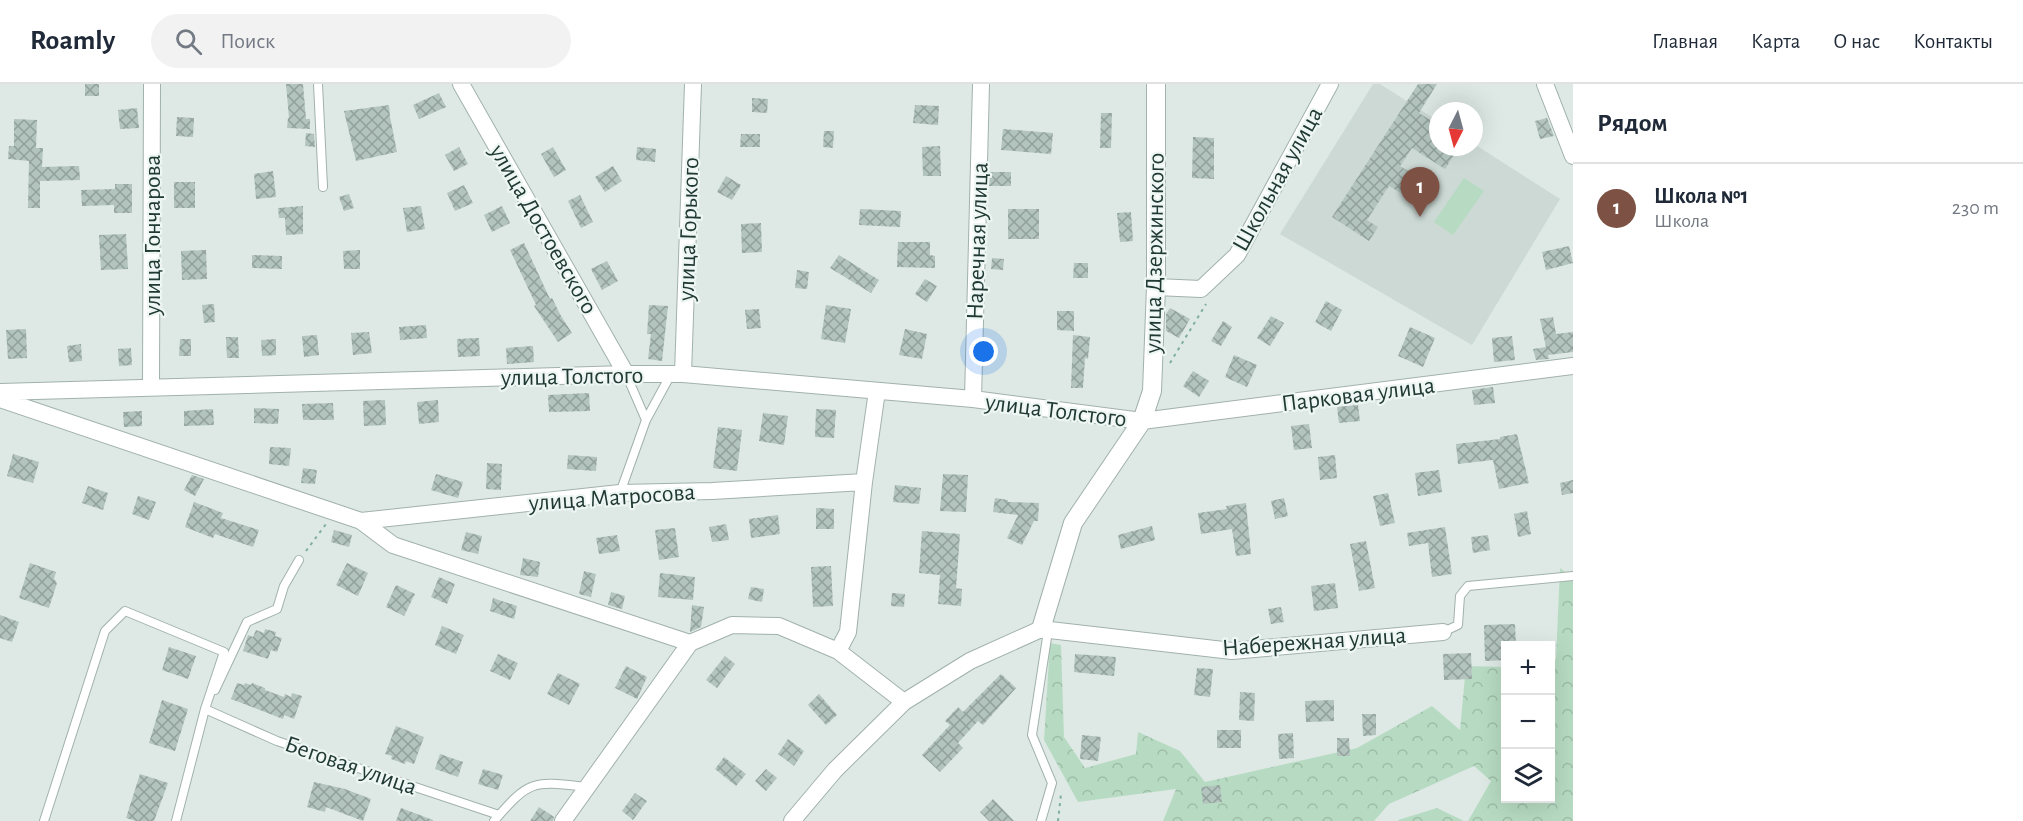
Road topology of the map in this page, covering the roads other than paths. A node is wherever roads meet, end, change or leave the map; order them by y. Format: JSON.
{"nodes":[{"id":1,"x":152,"y":84,"type":"edge"},
{"id":2,"x":318,"y":84,"type":"edge"},
{"id":3,"x":461,"y":84,"type":"edge"},
{"id":4,"x":693,"y":84,"type":"edge"},
{"id":5,"x":981,"y":84,"type":"edge"},
{"id":6,"x":1156,"y":84,"type":"edge"},
{"id":7,"x":1330,"y":84,"type":"edge"},
{"id":8,"x":1545,"y":84,"type":"edge"},
{"id":9,"x":1573,"y":156,"type":"edge"},
{"id":10,"x":323,"y":187,"type":"dead end"},
{"id":11,"x":1156,"y":287,"type":"junction"},
{"id":12,"x":1573,"y":366,"type":"edge"},
{"id":13,"x":626,"y":374,"type":"junction"},
{"id":14,"x":677,"y":374,"type":"junction"},
{"id":15,"x":151,"y":387,"type":"junction"},
{"id":16,"x":877,"y":391,"type":"junction"},
{"id":17,"x":0,"y":392,"type":"edge"},
{"id":18,"x":0,"y":399,"type":"edge"},
{"id":19,"x":972,"y":399,"type":"junction"},
{"id":20,"x":646,"y":420,"type":"junction"},
{"id":21,"x":1142,"y":421,"type":"junction"},
{"id":22,"x":864,"y":482,"type":"junction"},
{"id":23,"x":620,"y":493,"type":"junction"},
{"id":24,"x":361,"y":521,"type":"junction"},
{"id":25,"x":299,"y":560,"type":"road end"},
{"id":26,"x":1573,"y":576,"type":"edge"},
{"id":27,"x":1045,"y":630,"type":"junction"},
{"id":28,"x":1443,"y":632,"type":"joint"},
{"id":29,"x":690,"y":643,"type":"junction"},
{"id":30,"x":838,"y":651,"type":"junction"},
{"id":31,"x":904,"y":702,"type":"junction"},
{"id":32,"x":205,"y":709,"type":"junction"},
{"id":33,"x":587,"y":787,"type":"junction"},
{"id":34,"x":496,"y":818,"type":"edge"},
{"id":35,"x":44,"y":821,"type":"edge"},
{"id":36,"x":176,"y":821,"type":"edge"},
{"id":37,"x":563,"y":821,"type":"edge"},
{"id":38,"x":792,"y":821,"type":"edge"},
{"id":39,"x":1041,"y":821,"type":"edge"}],
"edges":[{"from":1,"to":15,"type":"street","name":"улица Гончарова"},
{"from":2,"to":10,"type":"lane"},
{"from":3,"to":13,"type":"street","name":"улица Достоевского"},
{"from":4,"to":14,"type":"street","name":"улица Горького"},
{"from":5,"to":19,"type":"street","name":"Наречная улица"},
{"from":6,"to":11,"type":"street","name":"улица Дзержинского"},
{"from":7,"to":11,"type":"street","name":"Школьная улица"},
{"from":8,"to":9,"type":"street"},
{"from":11,"to":21,"type":"street","name":"улица Дзержинского"},
{"from":12,"to":21,"type":"street","name":"Парковая улица"},
{"from":13,"to":14,"type":"street","name":"улица Толстого"},
{"from":13,"to":15,"type":"street","name":"улица Толстого"},
{"from":13,"to":20,"type":"lane"},
{"from":14,"to":16,"type":"street","name":"улица Толстого"},
{"from":14,"to":20,"type":"lane"},
{"from":15,"to":17,"type":"street","name":"улица Толстого"},
{"from":16,"to":19,"type":"street","name":"улица Толстого"},
{"from":16,"to":22,"type":"street"},
{"from":18,"to":24,"type":"street"},
{"from":19,"to":21,"type":"street","name":"улица Толстого"},
{"from":20,"to":23,"type":"lane"},
{"from":21,"to":27,"type":"street"},
{"from":22,"to":23,"type":"street","name":"улица Матросова"},
{"from":22,"to":30,"type":"street"},
{"from":23,"to":24,"type":"street","name":"улица Матросова"},
{"from":24,"to":29,"type":"street"},
{"from":25,"to":32,"type":"lane"},
{"from":26,"to":28,"type":"lane"},
{"from":27,"to":28,"type":"street","name":"Набережная улица"},
{"from":27,"to":31,"type":"street"},
{"from":27,"to":39,"type":"lane"},
{"from":29,"to":30,"type":"street"},
{"from":29,"to":33,"type":"street"},
{"from":30,"to":31,"type":"street"},
{"from":31,"to":38,"type":"street"},
{"from":32,"to":34,"type":"lane","name":"Беговая улица"},
{"from":32,"to":35,"type":"lane"},
{"from":32,"to":36,"type":"lane"},
{"from":33,"to":34,"type":"lane"},
{"from":33,"to":37,"type":"street"}]}
